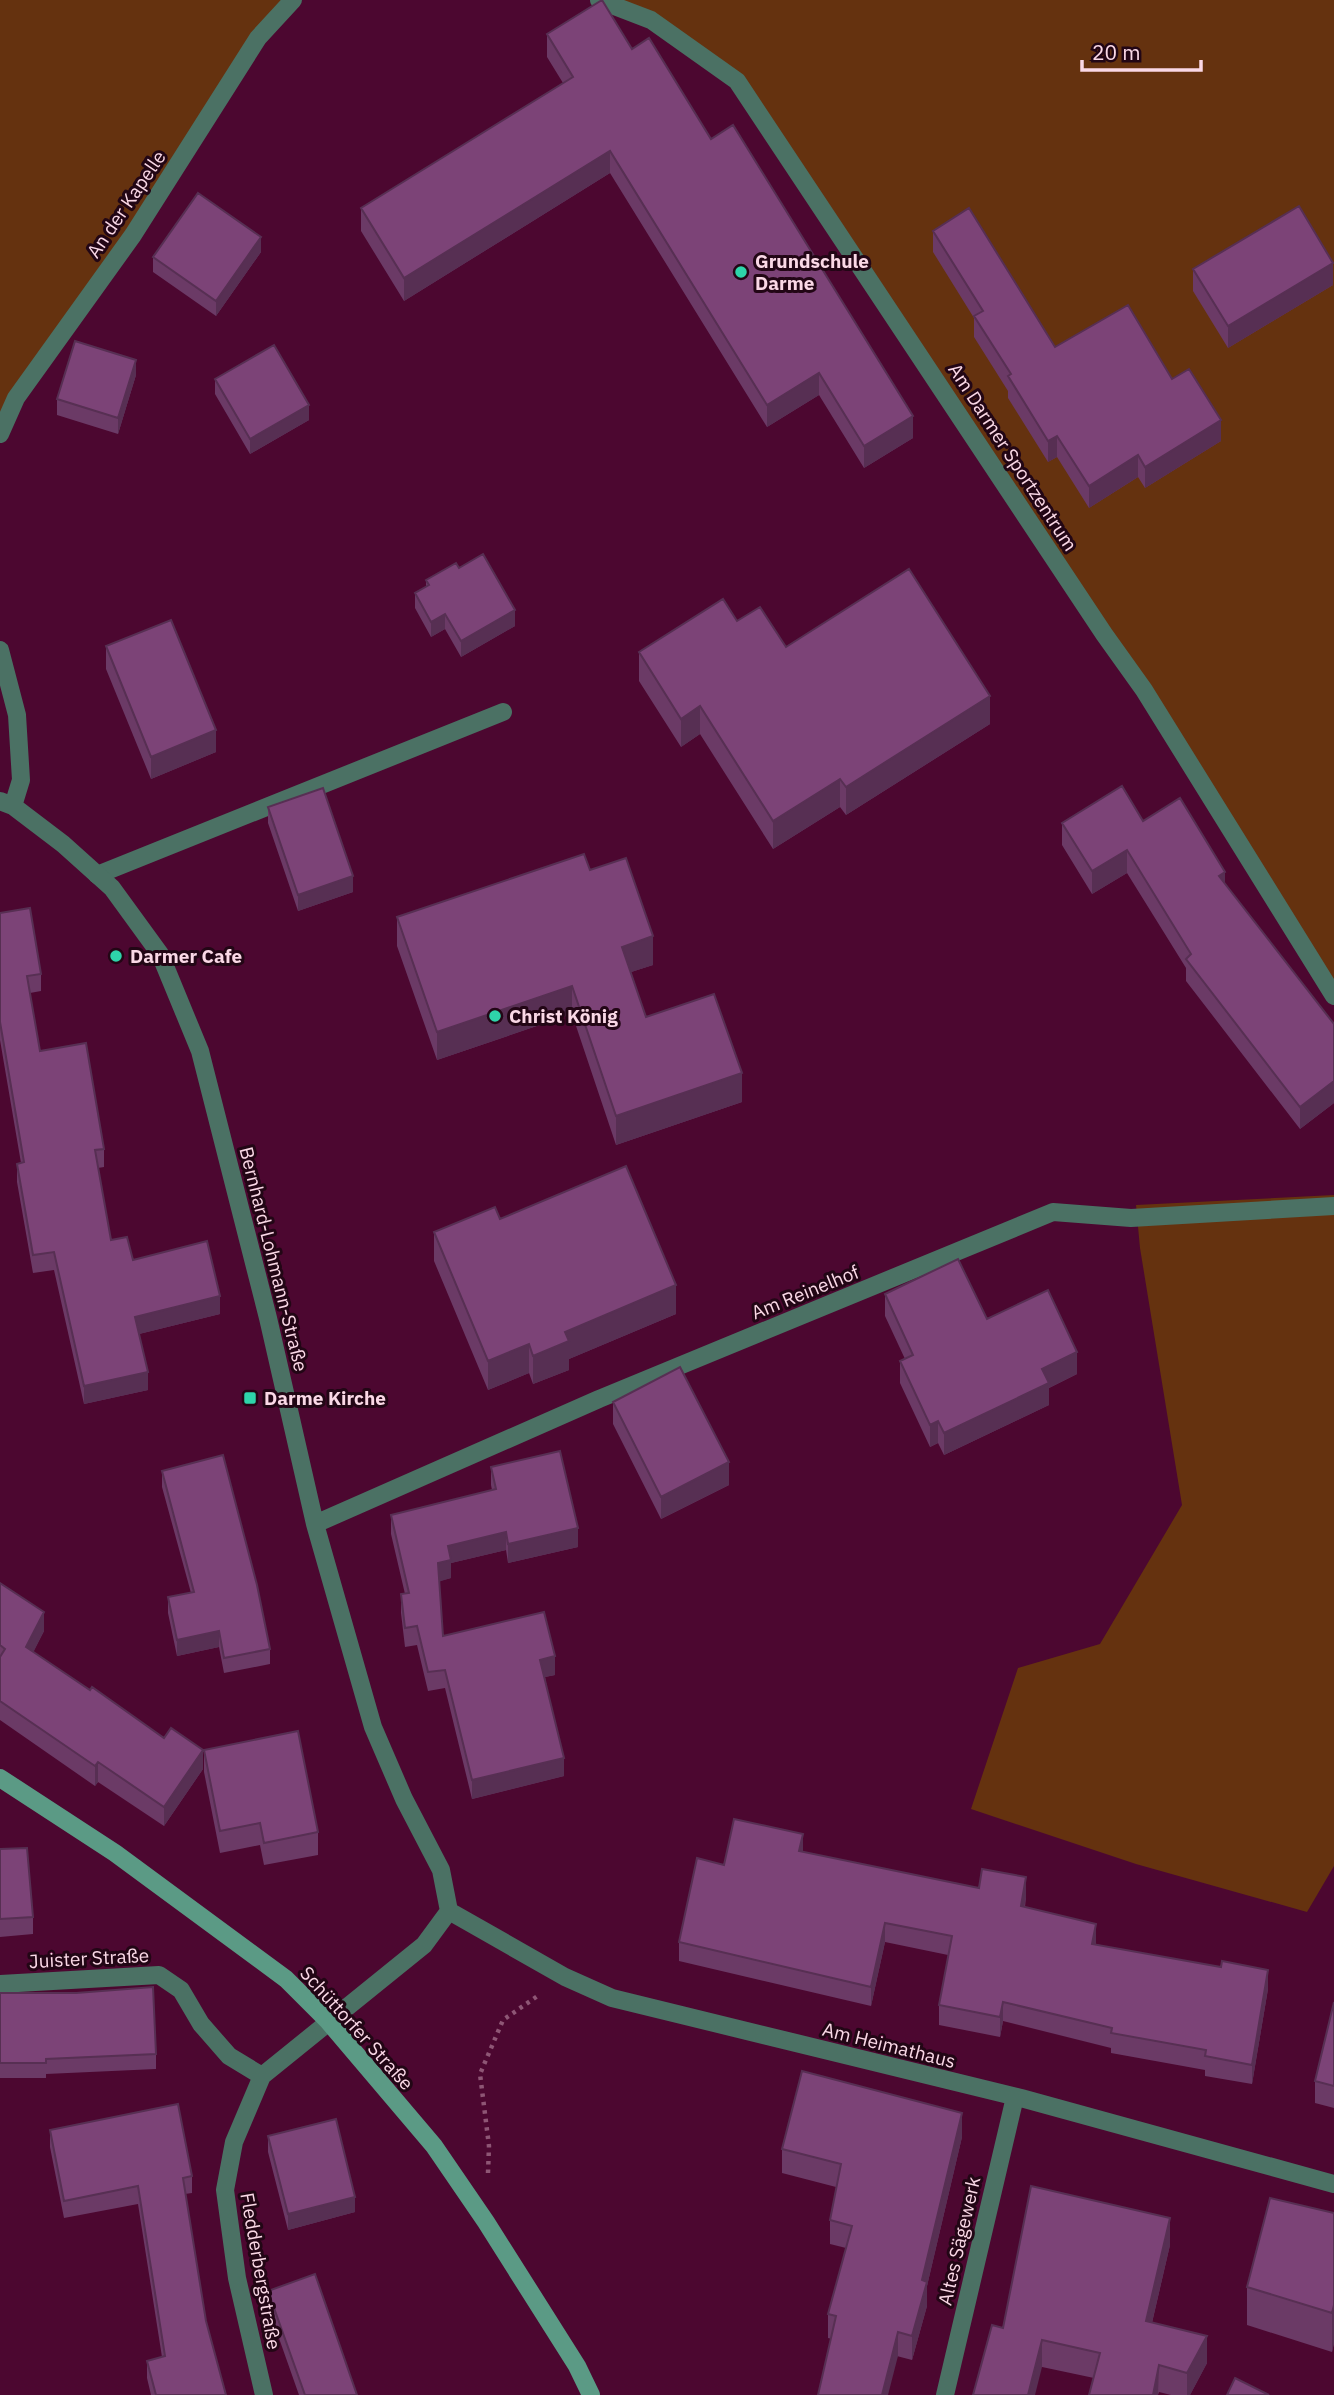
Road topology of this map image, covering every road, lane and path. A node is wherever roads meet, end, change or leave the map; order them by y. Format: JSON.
{"nodes":[{"id":1,"x":293,"y":0,"type":"edge"},
{"id":2,"x":599,"y":0,"type":"edge"},
{"id":3,"x":0,"y":435,"type":"edge"},
{"id":4,"x":0,"y":650,"type":"edge"},
{"id":5,"x":503,"y":712,"type":"dead end"},
{"id":6,"x":6,"y":804,"type":"edge"},
{"id":7,"x":97,"y":875,"type":"junction"},
{"id":8,"x":1334,"y":996,"type":"edge"},
{"id":9,"x":1334,"y":1206,"type":"edge"},
{"id":10,"x":315,"y":1524,"type":"junction"},
{"id":11,"x":0,"y":1778,"type":"edge"},
{"id":12,"x":449,"y":1911,"type":"junction"},
{"id":13,"x":565,"y":1977,"type":"junction"},
{"id":14,"x":0,"y":1984,"type":"edge"},
{"id":15,"x":328,"y":2021,"type":"junction"},
{"id":16,"x":262,"y":2076,"type":"junction"},
{"id":17,"x":1015,"y":2097,"type":"junction"},
{"id":18,"x":1334,"y":2184,"type":"edge"},
{"id":19,"x":486,"y":2222,"type":"junction"},
{"id":20,"x":264,"y":2395,"type":"edge"},
{"id":21,"x":591,"y":2395,"type":"edge"},
{"id":22,"x":945,"y":2395,"type":"edge"}],
"edges":[{"from":1,"to":3,"type":"street","name":"An der Kapelle"},
{"from":2,"to":8,"type":"street","name":"Am Darmer Sportzentrum"},
{"from":4,"to":6,"type":"street"},
{"from":5,"to":7,"type":"street"},
{"from":6,"to":7,"type":"street","name":"Bernhard-Lohmann-Straße"},
{"from":7,"to":10,"type":"street","name":"Bernhard-Lohmann-Straße"},
{"from":9,"to":10,"type":"street","name":"Am Reinelhof"},
{"from":10,"to":12,"type":"street","name":"Bernhard-Lohmann-Straße"},
{"from":11,"to":15,"type":"main road","name":"Schüttorfer Straße"},
{"from":12,"to":13,"type":"street","name":"Am Heimathaus"},
{"from":12,"to":15,"type":"street"},
{"from":13,"to":17,"type":"street","name":"Am Heimathaus"},
{"from":13,"to":19,"type":"path"},
{"from":14,"to":16,"type":"street","name":"Juister Straße"},
{"from":15,"to":16,"type":"street"},
{"from":15,"to":19,"type":"main road","name":"Schüttorfer Straße"},
{"from":16,"to":20,"type":"street","name":"Fledderbergstraße"},
{"from":17,"to":18,"type":"street","name":"Am Heimathaus"},
{"from":17,"to":22,"type":"street","name":"Altes Sägewerk"},
{"from":19,"to":21,"type":"main road","name":"Schüttorfer Straße"}]}
